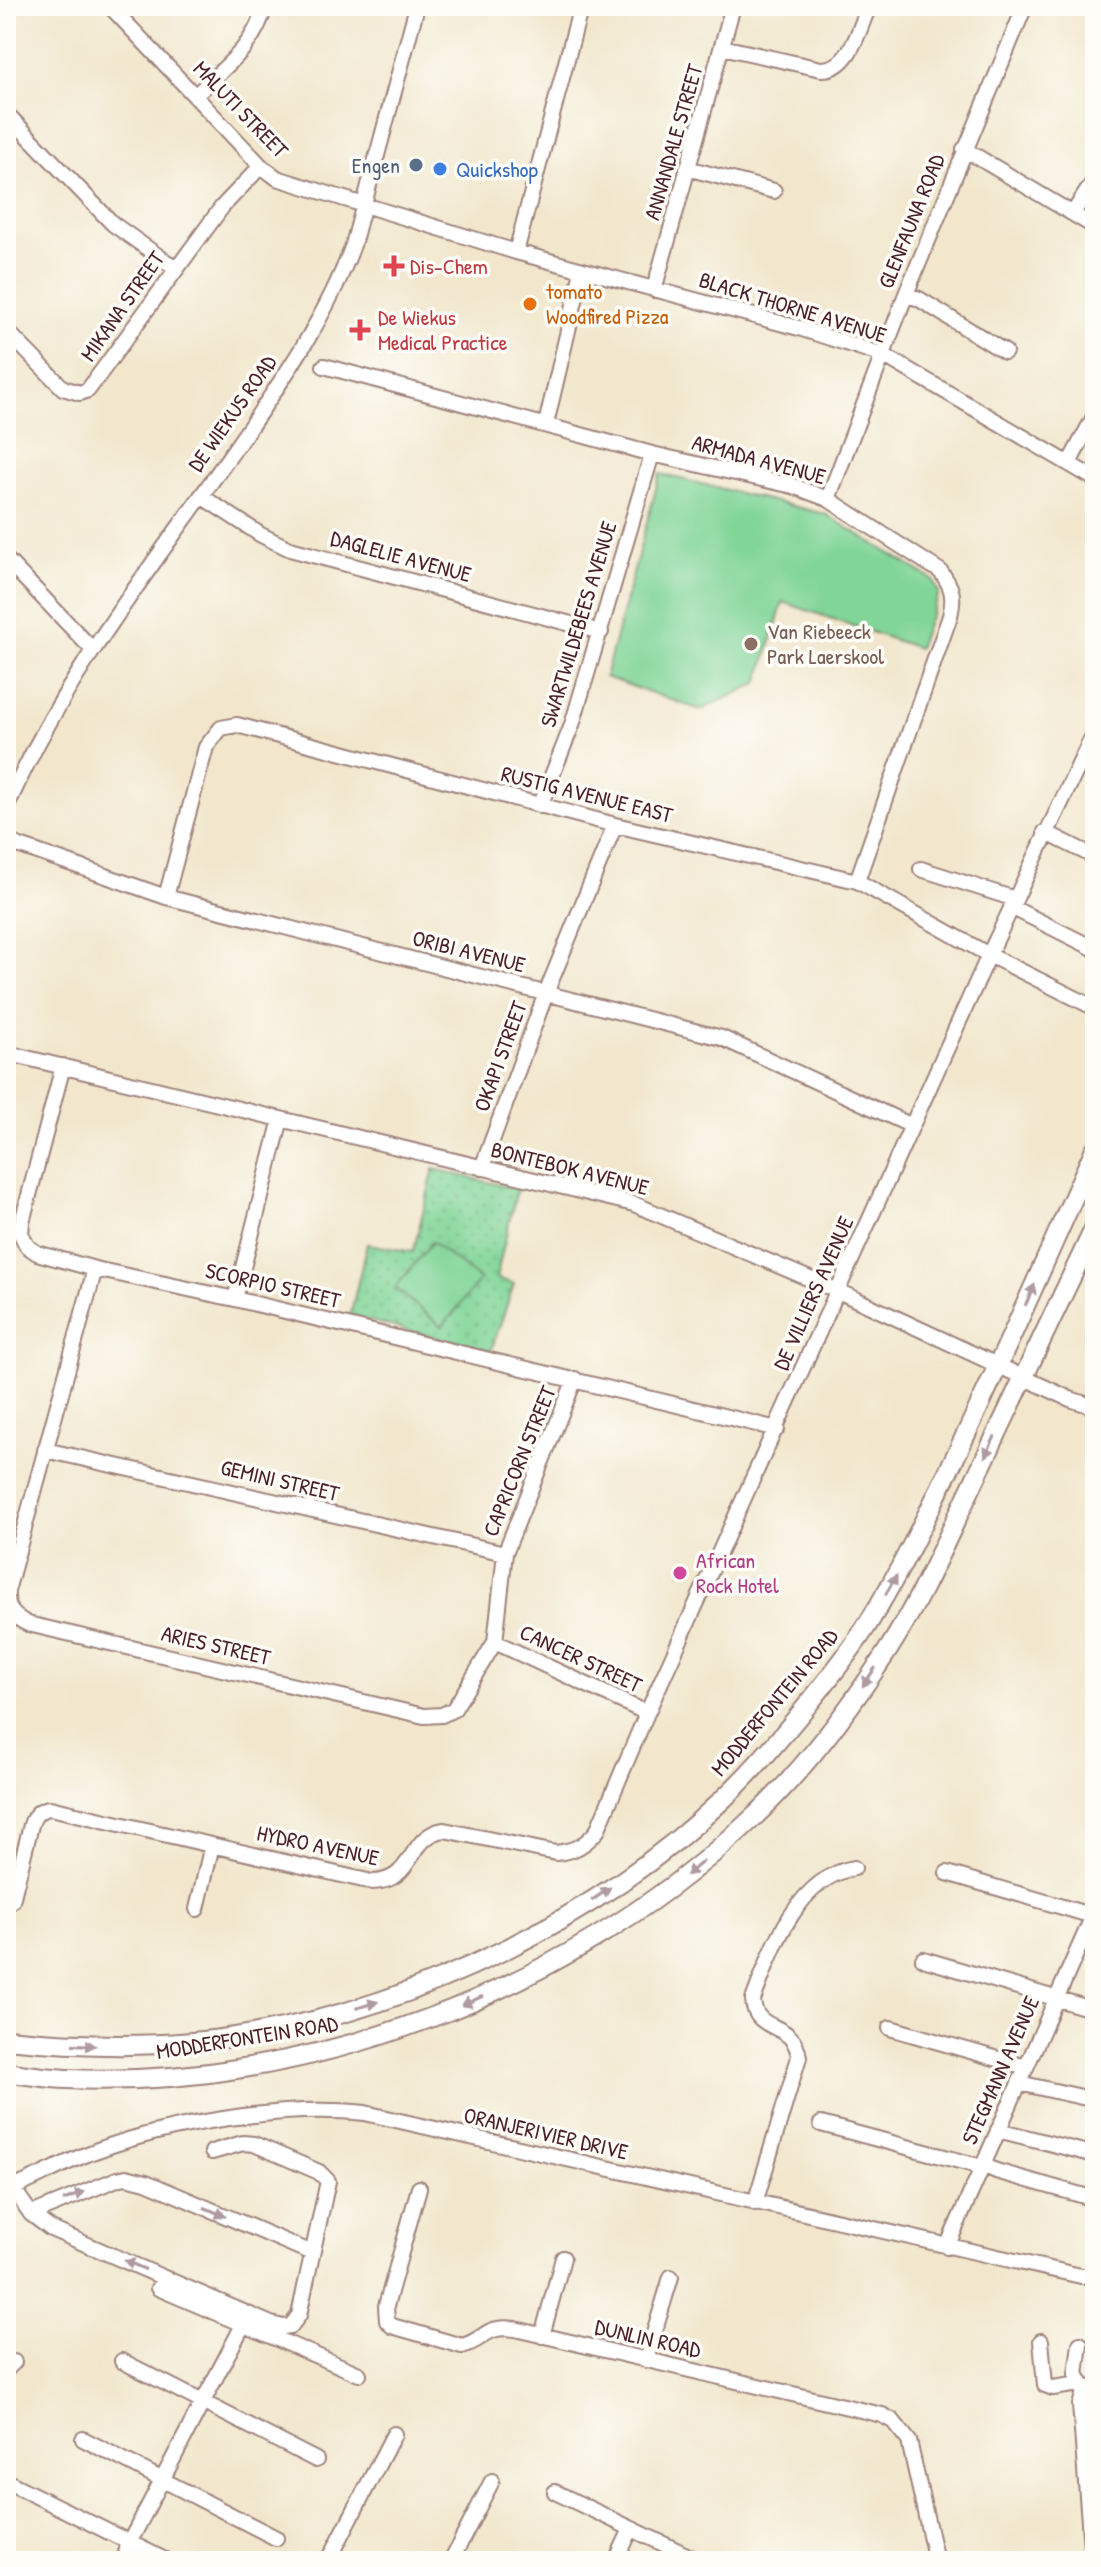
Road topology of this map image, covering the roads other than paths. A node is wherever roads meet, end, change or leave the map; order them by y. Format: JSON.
{"nodes":[{"id":1,"x":110,"y":6,"type":"edge"},
{"id":2,"x":265,"y":6,"type":"edge"},
{"id":3,"x":417,"y":6,"type":"edge"},
{"id":4,"x":581,"y":6,"type":"edge"},
{"id":5,"x":733,"y":6,"type":"edge"},
{"id":6,"x":869,"y":6,"type":"edge"},
{"id":7,"x":1025,"y":6,"type":"edge"},
{"id":8,"x":722,"y":47,"type":"junction"},
{"id":9,"x":196,"y":95,"type":"junction"},
{"id":10,"x":6,"y":113,"type":"edge"},
{"id":11,"x":964,"y":149,"type":"junction"},
{"id":12,"x":261,"y":166,"type":"junction"},
{"id":13,"x":687,"y":168,"type":"junction"},
{"id":14,"x":1095,"y":179,"type":"edge"},
{"id":15,"x":774,"y":191,"type":"dead end"},
{"id":16,"x":364,"y":204,"type":"junction"},
{"id":17,"x":1073,"y":213,"type":"junction"},
{"id":18,"x":1095,"y":227,"type":"edge"},
{"id":19,"x":516,"y":252,"type":"junction"},
{"id":20,"x":175,"y":268,"type":"junction"},
{"id":21,"x":582,"y":271,"type":"junction"},
{"id":22,"x":654,"y":290,"type":"junction"},
{"id":23,"x":906,"y":294,"type":"junction"},
{"id":24,"x":6,"y":330,"type":"edge"},
{"id":25,"x":1005,"y":352,"type":"dead end"},
{"id":26,"x":883,"y":355,"type":"junction"},
{"id":27,"x":324,"y":366,"type":"dead end"},
{"id":28,"x":1095,"y":415,"type":"edge"},
{"id":29,"x":546,"y":424,"type":"junction"},
{"id":30,"x":652,"y":454,"type":"junction"},
{"id":31,"x":1069,"y":463,"type":"junction"},
{"id":32,"x":1095,"y":479,"type":"edge"},
{"id":33,"x":201,"y":496,"type":"junction"},
{"id":34,"x":828,"y":499,"type":"junction"},
{"id":35,"x":6,"y":559,"type":"edge"},
{"id":36,"x":601,"y":632,"type":"junction"},
{"id":37,"x":92,"y":649,"type":"junction"},
{"id":38,"x":1095,"y":731,"type":"edge"},
{"id":39,"x":1091,"y":749,"type":"edge"},
{"id":40,"x":540,"y":806,"type":"junction"},
{"id":41,"x":6,"y":809,"type":"edge"},
{"id":42,"x":615,"y":825,"type":"junction"},
{"id":43,"x":1045,"y":832,"type":"junction"},
{"id":44,"x":6,"y":841,"type":"edge"},
{"id":45,"x":1095,"y":857,"type":"edge"},
{"id":46,"x":921,"y":869,"type":"dead end"},
{"id":47,"x":857,"y":881,"type":"junction"},
{"id":48,"x":166,"y":897,"type":"junction"},
{"id":49,"x":1013,"y":903,"type":"junction"},
{"id":50,"x":1095,"y":949,"type":"edge"},
{"id":51,"x":989,"y":955,"type":"junction"},
{"id":52,"x":546,"y":993,"type":"junction"},
{"id":53,"x":1095,"y":1008,"type":"edge"},
{"id":54,"x":6,"y":1053,"type":"edge"},
{"id":55,"x":63,"y":1066,"type":"junction"},
{"id":56,"x":281,"y":1119,"type":"junction"},
{"id":57,"x":912,"y":1126,"type":"junction"},
{"id":58,"x":1095,"y":1149,"type":"edge"},
{"id":59,"x":482,"y":1168,"type":"junction"},
{"id":60,"x":1095,"y":1227,"type":"edge"},
{"id":61,"x":95,"y":1269,"type":"junction"},
{"id":62,"x":838,"y":1291,"type":"junction"},
{"id":63,"x":235,"y":1299,"type":"junction"},
{"id":64,"x":999,"y":1366,"type":"junction"},
{"id":65,"x":1024,"y":1377,"type":"junction"},
{"id":66,"x":575,"y":1379,"type":"junction"},
{"id":67,"x":1095,"y":1407,"type":"edge"},
{"id":68,"x":777,"y":1429,"type":"junction"},
{"id":69,"x":45,"y":1450,"type":"junction"},
{"id":70,"x":505,"y":1553,"type":"junction"},
{"id":71,"x":6,"y":1603,"type":"edge"},
{"id":72,"x":495,"y":1642,"type":"junction"},
{"id":73,"x":647,"y":1713,"type":"junction"},
{"id":74,"x":424,"y":1716,"type":"joint"},
{"id":75,"x":212,"y":1845,"type":"junction"},
{"id":76,"x":556,"y":1853,"type":"joint"},
{"id":77,"x":854,"y":1868,"type":"dead end"},
{"id":78,"x":947,"y":1873,"type":"dead end"},
{"id":79,"x":12,"y":1901,"type":"dead end"},
{"id":80,"x":197,"y":1909,"type":"dead end"},
{"id":81,"x":1094,"y":1915,"type":"edge"},
{"id":82,"x":923,"y":1959,"type":"dead end"},
{"id":83,"x":1055,"y":2000,"type":"junction"},
{"id":84,"x":1095,"y":2010,"type":"edge"},
{"id":85,"x":890,"y":2028,"type":"dead end"},
{"id":86,"x":6,"y":2039,"type":"edge"},
{"id":87,"x":1026,"y":2067,"type":"junction"},
{"id":88,"x":6,"y":2072,"type":"edge"},
{"id":89,"x":1019,"y":2083,"type":"junction"},
{"id":90,"x":1095,"y":2100,"type":"edge"},
{"id":91,"x":821,"y":2124,"type":"dead end"},
{"id":92,"x":998,"y":2130,"type":"junction"},
{"id":93,"x":212,"y":2152,"type":"dead end"},
{"id":94,"x":1095,"y":2155,"type":"edge"},
{"id":95,"x":982,"y":2166,"type":"junction"},
{"id":96,"x":419,"y":2188,"type":"dead end"},
{"id":97,"x":10,"y":2190,"type":"edge"},
{"id":98,"x":1095,"y":2199,"type":"edge"},
{"id":99,"x":755,"y":2203,"type":"junction"},
{"id":100,"x":31,"y":2214,"type":"junction"},
{"id":101,"x":947,"y":2247,"type":"junction"},
{"id":102,"x":312,"y":2253,"type":"junction"},
{"id":103,"x":563,"y":2258,"type":"dead end"},
{"id":104,"x":671,"y":2277,"type":"dead end"},
{"id":105,"x":1090,"y":2278,"type":"edge"},
{"id":106,"x":158,"y":2288,"type":"dead end"},
{"id":107,"x":243,"y":2325,"type":"junction"},
{"id":108,"x":542,"y":2336,"type":"junction"},
{"id":109,"x":1041,"y":2341,"type":"dead end"},
{"id":110,"x":1080,"y":2344,"type":"dead end"},
{"id":111,"x":646,"y":2360,"type":"junction"},
{"id":112,"x":122,"y":2361,"type":"dead end"},
{"id":113,"x":359,"y":2374,"type":"dead end"},
{"id":114,"x":1087,"y":2387,"type":"edge"},
{"id":115,"x":201,"y":2403,"type":"junction"},
{"id":116,"x":394,"y":2434,"type":"dead end"},
{"id":117,"x":83,"y":2439,"type":"dead end"},
{"id":118,"x":316,"y":2460,"type":"dead end"},
{"id":119,"x":162,"y":2479,"type":"junction"},
{"id":120,"x":492,"y":2481,"type":"dead end"},
{"id":121,"x":6,"y":2484,"type":"edge"},
{"id":122,"x":555,"y":2492,"type":"dead end"},
{"id":123,"x":631,"y":2529,"type":"junction"},
{"id":124,"x":276,"y":2538,"type":"dead end"},
{"id":125,"x":128,"y":2545,"type":"junction"},
{"id":126,"x":149,"y":2561,"type":"edge"},
{"id":127,"x":167,"y":2561,"type":"edge"},
{"id":128,"x":333,"y":2561,"type":"edge"},
{"id":129,"x":451,"y":2561,"type":"edge"},
{"id":130,"x":616,"y":2561,"type":"edge"},
{"id":131,"x":699,"y":2561,"type":"edge"},
{"id":132,"x":936,"y":2561,"type":"edge"},
{"id":133,"x":1092,"y":2561,"type":"edge"}],
"edges":[{"from":1,"to":9,"type":"street","name":"MALUTI STREET"},
{"from":2,"to":9,"type":"street"},
{"from":3,"to":16,"type":"street","name":"DE WIEKUS ROAD"},
{"from":4,"to":19,"type":"street"},
{"from":5,"to":8,"type":"street","name":"ANNANDALE STREET"},
{"from":6,"to":8,"type":"street"},
{"from":7,"to":11,"type":"street","name":"GLENFAUNA ROAD"},
{"from":8,"to":13,"type":"street","name":"ANNANDALE STREET"},
{"from":9,"to":12,"type":"street","name":"MALUTI STREET"},
{"from":10,"to":20,"type":"street"},
{"from":11,"to":17,"type":"street"},
{"from":11,"to":23,"type":"street","name":"GLENFAUNA ROAD"},
{"from":12,"to":16,"type":"street","name":"MALUTI STREET"},
{"from":12,"to":20,"type":"street","name":"MIKANA STREET"},
{"from":13,"to":15,"type":"street"},
{"from":13,"to":22,"type":"street","name":"ANNANDALE STREET"},
{"from":14,"to":17,"type":"street"},
{"from":16,"to":19,"type":"street","name":"BLACK THORNE AVENUE"},
{"from":16,"to":33,"type":"street","name":"DE WIEKUS ROAD"},
{"from":17,"to":18,"type":"street"},
{"from":19,"to":21,"type":"street","name":"BLACK THORNE AVENUE"},
{"from":20,"to":24,"type":"street","name":"MIKANA STREET"},
{"from":21,"to":22,"type":"street","name":"BLACK THORNE AVENUE"},
{"from":21,"to":29,"type":"street"},
{"from":22,"to":26,"type":"street","name":"BLACK THORNE AVENUE"},
{"from":23,"to":25,"type":"street"},
{"from":23,"to":26,"type":"street","name":"GLENFAUNA ROAD"},
{"from":26,"to":31,"type":"street","name":"BLACK THORNE AVENUE"},
{"from":26,"to":34,"type":"street","name":"GLENFAUNA ROAD"},
{"from":27,"to":29,"type":"street","name":"ARMADA AVENUE"},
{"from":28,"to":31,"type":"street"},
{"from":29,"to":30,"type":"street","name":"ARMADA AVENUE"},
{"from":30,"to":34,"type":"street","name":"ARMADA AVENUE"},
{"from":30,"to":36,"type":"street","name":"SWARTWILDEBEES AVENUE"},
{"from":31,"to":32,"type":"street","name":"BLACK THORNE AVENUE"},
{"from":33,"to":36,"type":"street","name":"DAGLELIE AVENUE"},
{"from":33,"to":37,"type":"street","name":"DE WIEKUS ROAD"},
{"from":34,"to":47,"type":"street","name":"ARMADA AVENUE"},
{"from":35,"to":37,"type":"street"},
{"from":36,"to":40,"type":"street","name":"SWARTWILDEBEES AVENUE"},
{"from":37,"to":41,"type":"street","name":"DE WIEKUS ROAD"},
{"from":38,"to":39,"type":"street","name":"DE VILLIERS AVENUE"},
{"from":39,"to":43,"type":"street","name":"DE VILLIERS AVENUE"},
{"from":40,"to":42,"type":"street","name":"RUSTIG AVENUE EAST"},
{"from":40,"to":48,"type":"street","name":"RUSTIG AVENUE EAST"},
{"from":42,"to":47,"type":"street","name":"RUSTIG AVENUE EAST"},
{"from":42,"to":52,"type":"street","name":"OKAPI STREET"},
{"from":43,"to":45,"type":"street"},
{"from":43,"to":49,"type":"street","name":"DE VILLIERS AVENUE"},
{"from":44,"to":48,"type":"street","name":"ORIBI AVENUE"},
{"from":46,"to":49,"type":"street"},
{"from":47,"to":51,"type":"street","name":"RUSTIG AVENUE EAST"},
{"from":48,"to":52,"type":"street","name":"ORIBI AVENUE"},
{"from":49,"to":50,"type":"street"},
{"from":49,"to":51,"type":"street","name":"DE VILLIERS AVENUE"},
{"from":51,"to":53,"type":"street","name":"RUSTIG AVENUE EAST"},
{"from":51,"to":57,"type":"street","name":"DE VILLIERS AVENUE"},
{"from":52,"to":57,"type":"street","name":"ORIBI AVENUE"},
{"from":52,"to":59,"type":"street","name":"OKAPI STREET"},
{"from":54,"to":55,"type":"street","name":"BONTEBOK AVENUE"},
{"from":55,"to":56,"type":"street","name":"BONTEBOK AVENUE"},
{"from":55,"to":61,"type":"street","name":"SCORPIO STREET"},
{"from":56,"to":59,"type":"street","name":"BONTEBOK AVENUE"},
{"from":56,"to":63,"type":"street"},
{"from":57,"to":62,"type":"street","name":"DE VILLIERS AVENUE"},
{"from":64,"to":58,"type":"main road","name":"MODDERFONTEIN ROAD","one_way":true},
{"from":59,"to":62,"type":"street","name":"BONTEBOK AVENUE"},
{"from":60,"to":65,"type":"main road","name":"MODDERFONTEIN ROAD"},
{"from":61,"to":63,"type":"street","name":"SCORPIO STREET"},
{"from":61,"to":69,"type":"street"},
{"from":62,"to":64,"type":"street","name":"BONTEBOK AVENUE"},
{"from":62,"to":68,"type":"street","name":"DE VILLIERS AVENUE"},
{"from":63,"to":66,"type":"street","name":"SCORPIO STREET"},
{"from":64,"to":65,"type":"street","name":"BONTEBOK AVENUE"},
{"from":86,"to":64,"type":"main road","name":"MODDERFONTEIN ROAD","one_way":true},
{"from":65,"to":67,"type":"street","name":"BONTEBOK AVENUE"},
{"from":65,"to":88,"type":"main road","name":"MODDERFONTEIN ROAD","one_way":true},
{"from":66,"to":68,"type":"street","name":"SCORPIO STREET"},
{"from":66,"to":70,"type":"street","name":"CAPRICORN STREET"},
{"from":68,"to":73,"type":"street","name":"DE VILLIERS AVENUE"},
{"from":69,"to":70,"type":"street","name":"GEMINI STREET"},
{"from":69,"to":71,"type":"street"},
{"from":70,"to":72,"type":"street","name":"CAPRICORN STREET"},
{"from":71,"to":74,"type":"street","name":"ARIES STREET"},
{"from":72,"to":73,"type":"street","name":"CANCER STREET"},
{"from":72,"to":74,"type":"street","name":"CAPRICORN STREET"},
{"from":73,"to":76,"type":"street","name":"DE VILLIERS AVENUE"},
{"from":75,"to":76,"type":"street","name":"HYDRO AVENUE"},
{"from":75,"to":79,"type":"street","name":"HYDRO AVENUE"},
{"from":75,"to":80,"type":"street"},
{"from":77,"to":99,"type":"street"},
{"from":78,"to":81,"type":"street"},
{"from":81,"to":83,"type":"street","name":"STEGMANN AVENUE"},
{"from":82,"to":83,"type":"street"},
{"from":83,"to":84,"type":"street"},
{"from":83,"to":87,"type":"street","name":"STEGMANN AVENUE"},
{"from":85,"to":87,"type":"street"},
{"from":87,"to":89,"type":"street","name":"STEGMANN AVENUE"},
{"from":89,"to":90,"type":"street"},
{"from":89,"to":92,"type":"street","name":"STEGMANN AVENUE"},
{"from":91,"to":95,"type":"street"},
{"from":92,"to":94,"type":"street"},
{"from":92,"to":95,"type":"street","name":"STEGMANN AVENUE"},
{"from":93,"to":102,"type":"street"},
{"from":95,"to":98,"type":"street"},
{"from":95,"to":101,"type":"street","name":"STEGMANN AVENUE"},
{"from":96,"to":108,"type":"street","name":"DUNLIN ROAD"},
{"from":97,"to":99,"type":"street","name":"ORANJERIVIER DRIVE"},
{"from":97,"to":100,"type":"street"},
{"from":99,"to":101,"type":"street","name":"ORANJERIVIER DRIVE"},
{"from":100,"to":102,"type":"street","one_way":true},
{"from":102,"to":100,"type":"street","one_way":true},
{"from":101,"to":105,"type":"street","name":"ORANJERIVIER DRIVE"},
{"from":103,"to":108,"type":"street"},
{"from":104,"to":111,"type":"street"},
{"from":106,"to":107,"type":"street"},
{"from":107,"to":113,"type":"street"},
{"from":107,"to":115,"type":"street"},
{"from":108,"to":111,"type":"street","name":"DUNLIN ROAD"},
{"from":109,"to":114,"type":"street"},
{"from":110,"to":114,"type":"street"},
{"from":111,"to":132,"type":"street","name":"DUNLIN ROAD"},
{"from":112,"to":115,"type":"street"},
{"from":114,"to":133,"type":"street"},
{"from":115,"to":118,"type":"street"},
{"from":115,"to":119,"type":"street"},
{"from":116,"to":128,"type":"street"},
{"from":117,"to":119,"type":"street"},
{"from":119,"to":124,"type":"street"},
{"from":119,"to":125,"type":"street"},
{"from":120,"to":129,"type":"street"},
{"from":121,"to":125,"type":"street"},
{"from":122,"to":123,"type":"street"},
{"from":123,"to":130,"type":"street"},
{"from":123,"to":131,"type":"street"},
{"from":125,"to":126,"type":"street"},
{"from":125,"to":127,"type":"street"}]}
